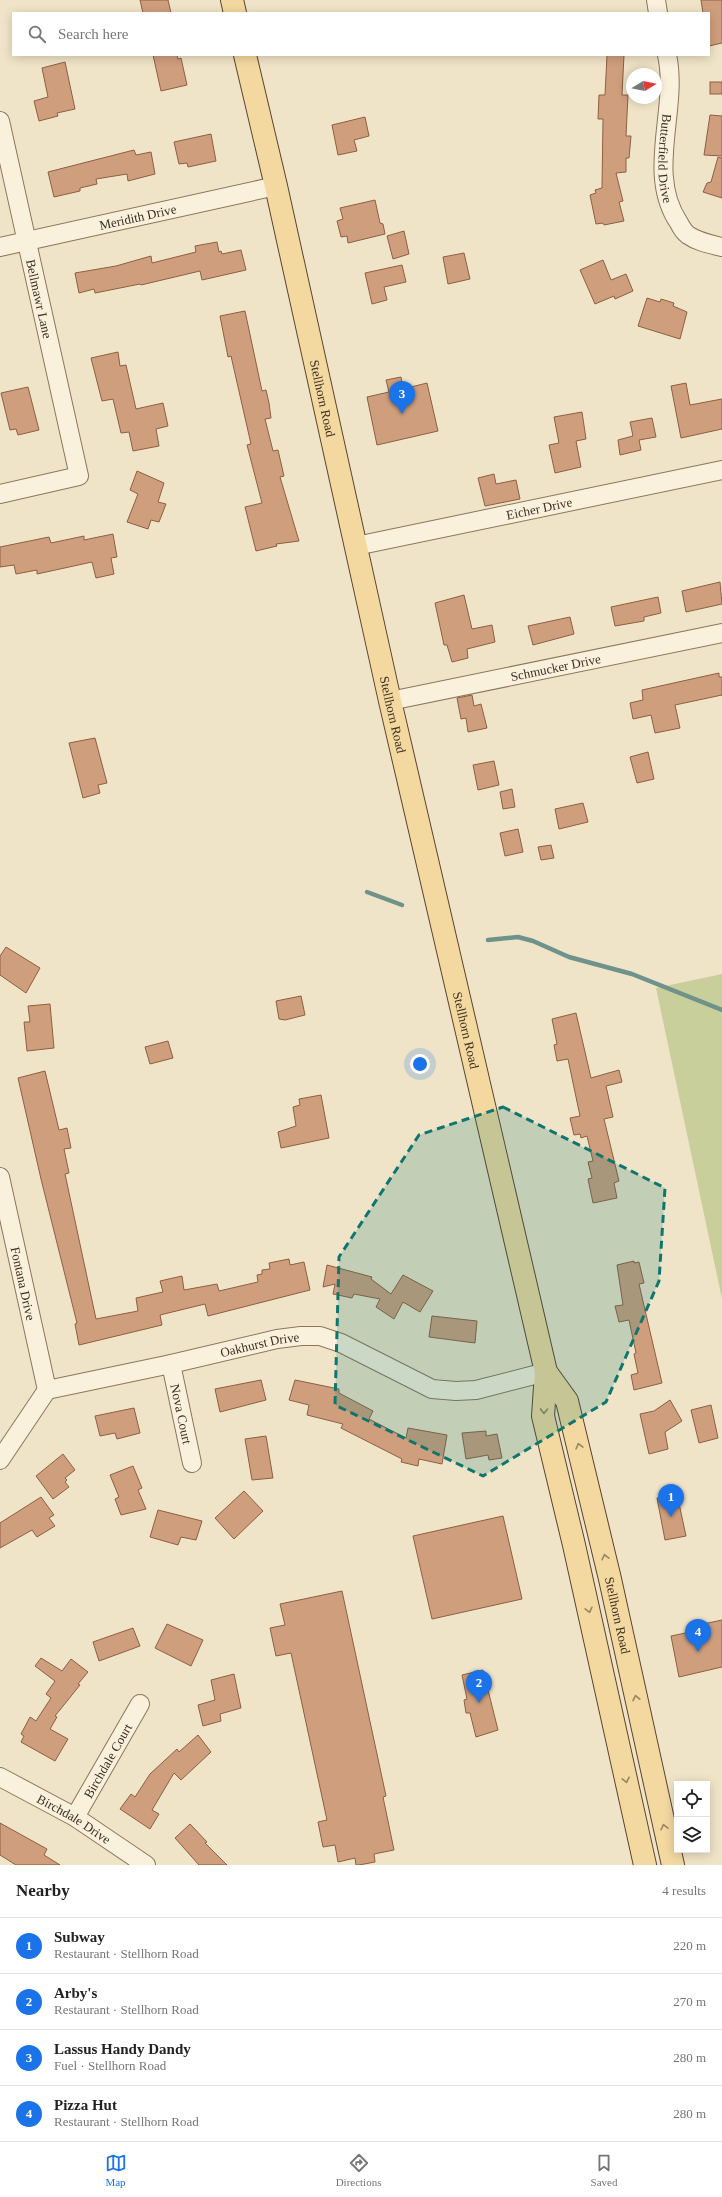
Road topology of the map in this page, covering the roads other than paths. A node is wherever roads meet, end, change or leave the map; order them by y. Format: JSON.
{"nodes":[{"id":1,"x":232,"y":0,"type":"edge"},
{"id":2,"x":656,"y":0,"type":"edge"},
{"id":3,"x":235,"y":12,"type":"edge"},
{"id":4,"x":658,"y":12,"type":"edge"},
{"id":5,"x":245,"y":56,"type":"edge"},
{"id":6,"x":667,"y":56,"type":"edge"},
{"id":7,"x":0,"y":121,"type":"edge"},
{"id":8,"x":276,"y":186,"type":"junction"},
{"id":9,"x":27,"y":241,"type":"junction"},
{"id":10,"x":0,"y":247,"type":"edge"},
{"id":11,"x":722,"y":247,"type":"edge"},
{"id":12,"x":722,"y":470,"type":"edge"},
{"id":13,"x":0,"y":494,"type":"edge"},
{"id":14,"x":356,"y":546,"type":"junction"},
{"id":15,"x":722,"y":633,"type":"edge"},
{"id":16,"x":390,"y":700,"type":"junction"},
{"id":17,"x":0,"y":1177,"type":"edge"},
{"id":18,"x":171,"y":1364,"type":"junction"},
{"id":19,"x":546,"y":1372,"type":"junction"},
{"id":20,"x":47,"y":1390,"type":"junction"},
{"id":21,"x":0,"y":1460,"type":"edge"},
{"id":22,"x":192,"y":1463,"type":"dead end"},
{"id":23,"x":140,"y":1704,"type":"dead end"},
{"id":24,"x":0,"y":1777,"type":"edge"},
{"id":25,"x":75,"y":1818,"type":"junction"},
{"id":26,"x":146,"y":1865,"type":"edge"},
{"id":27,"x":645,"y":1865,"type":"edge"},
{"id":28,"x":673,"y":1865,"type":"edge"}],
"edges":[{"from":1,"to":3,"type":"main road"},
{"from":2,"to":4,"type":"street"},
{"from":5,"to":8,"type":"main road","name":"Stellhorn Road"},
{"from":6,"to":11,"type":"street","name":"Butterfield Drive"},
{"from":7,"to":9,"type":"street","name":"Bellmawr Lane"},
{"from":8,"to":9,"type":"street","name":"Meridith Drive"},
{"from":8,"to":14,"type":"main road","name":"Stellhorn Road"},
{"from":9,"to":10,"type":"street","name":"Meridith Drive"},
{"from":9,"to":13,"type":"street","name":"Bellmawr Lane"},
{"from":12,"to":14,"type":"street","name":"Eicher Drive"},
{"from":14,"to":16,"type":"main road","name":"Stellhorn Road"},
{"from":15,"to":16,"type":"street","name":"Schmucker Drive"},
{"from":16,"to":19,"type":"main road","name":"Stellhorn Road"},
{"from":17,"to":20,"type":"street","name":"Fontana Drive"},
{"from":18,"to":19,"type":"street","name":"Oakhurst Drive"},
{"from":18,"to":20,"type":"street","name":"Oakhurst Drive"},
{"from":18,"to":22,"type":"street","name":"Nova Court"},
{"from":19,"to":27,"type":"main road","name":"Stellhorn Road","one_way":true},
{"from":28,"to":19,"type":"main road","name":"Stellhorn Road","one_way":true},
{"from":20,"to":21,"type":"street"},
{"from":23,"to":25,"type":"street","name":"Birchdale Court"},
{"from":24,"to":25,"type":"street","name":"Birchdale Drive"},
{"from":25,"to":26,"type":"street","name":"Birchdale Drive"}]}
